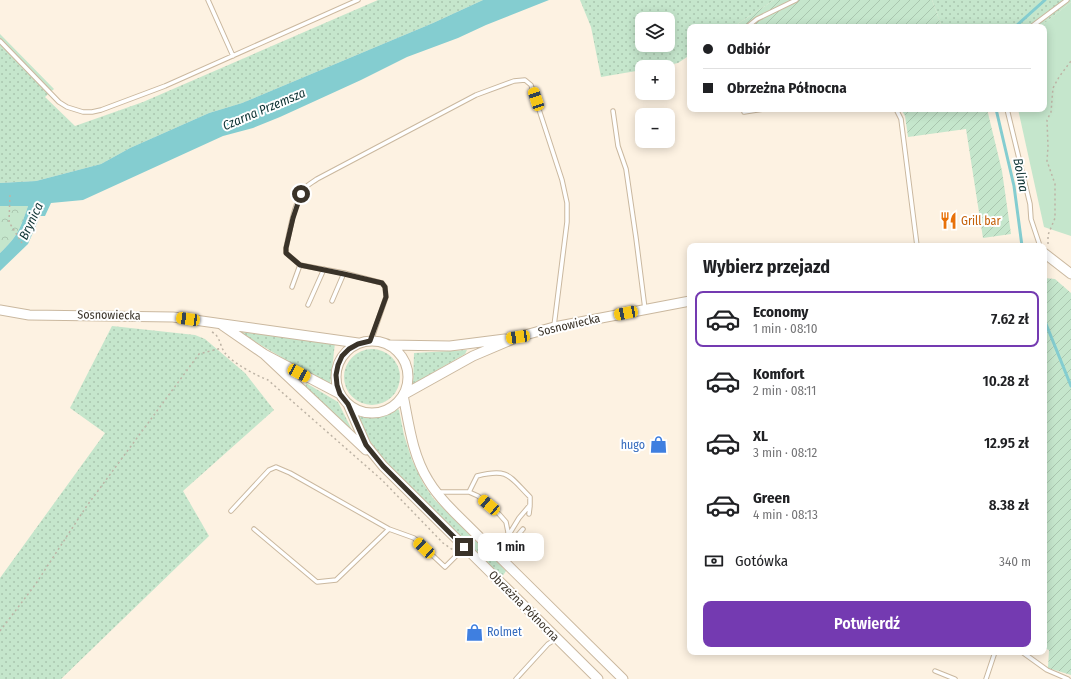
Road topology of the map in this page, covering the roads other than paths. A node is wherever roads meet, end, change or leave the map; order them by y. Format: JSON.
{"nodes":[{"id":1,"x":208,"y":0,"type":"edge"},
{"id":2,"x":358,"y":0,"type":"edge"},
{"id":3,"x":796,"y":0,"type":"edge"},
{"id":4,"x":1068,"y":0,"type":"edge"},
{"id":5,"x":751,"y":24,"type":"edge"},
{"id":6,"x":1035,"y":24,"type":"edge"},
{"id":7,"x":0,"y":41,"type":"edge"},
{"id":8,"x":233,"y":56,"type":"junction"},
{"id":9,"x":613,"y":111,"type":"dead end"},
{"id":10,"x":898,"y":112,"type":"edge"},
{"id":11,"x":1007,"y":112,"type":"edge"},
{"id":12,"x":917,"y":243,"type":"edge"},
{"id":13,"x":1039,"y":243,"type":"edge"},
{"id":14,"x":1047,"y":255,"type":"edge"},
{"id":15,"x":300,"y":265,"type":"junction"},
{"id":16,"x":324,"y":269,"type":"junction"},
{"id":17,"x":1069,"y":270,"type":"edge"},
{"id":18,"x":344,"y":274,"type":"junction"},
{"id":19,"x":292,"y":287,"type":"dead end"},
{"id":20,"x":332,"y":301,"type":"dead end"},
{"id":21,"x":687,"y":302,"type":"edge"},
{"id":22,"x":308,"y":305,"type":"dead end"},
{"id":23,"x":645,"y":309,"type":"junction"},
{"id":24,"x":0,"y":310,"type":"edge"},
{"id":25,"x":219,"y":323,"type":"junction"},
{"id":26,"x":554,"y":327,"type":"junction"},
{"id":27,"x":518,"y":337,"type":"junction"},
{"id":28,"x":370,"y":341,"type":"junction"},
{"id":29,"x":358,"y":344,"type":"junction"},
{"id":30,"x":389,"y":345,"type":"junction"},
{"id":31,"x":264,"y":354,"type":"junction"},
{"id":32,"x":340,"y":394,"type":"junction"},
{"id":33,"x":403,"y":395,"type":"junction"},
{"id":34,"x":348,"y":404,"type":"junction"},
{"id":35,"x":383,"y":466,"type":"junction"},
{"id":36,"x":436,"y":492,"type":"junction"},
{"id":37,"x":469,"y":492,"type":"junction"},
{"id":38,"x":530,"y":505,"type":"junction"},
{"id":39,"x":231,"y":511,"type":"dead end"},
{"id":40,"x":529,"y":514,"type":"dead end"},
{"id":41,"x":254,"y":529,"type":"dead end"},
{"id":42,"x":389,"y":529,"type":"junction"},
{"id":43,"x":523,"y":529,"type":"dead end"},
{"id":44,"x":508,"y":536,"type":"junction"},
{"id":45,"x":462,"y":551,"type":"junction"},
{"id":46,"x":500,"y":558,"type":"junction"},
{"id":47,"x":569,"y":626,"type":"junction"},
{"id":48,"x":556,"y":638,"type":"junction"},
{"id":49,"x":994,"y":655,"type":"edge"},
{"id":50,"x":1026,"y":655,"type":"edge"},
{"id":51,"x":935,"y":671,"type":"dead end"},
{"id":52,"x":516,"y":679,"type":"edge"},
{"id":53,"x":598,"y":679,"type":"edge"},
{"id":54,"x":623,"y":679,"type":"edge"},
{"id":55,"x":954,"y":679,"type":"edge"},
{"id":56,"x":986,"y":679,"type":"edge"},
{"id":57,"x":1068,"y":679,"type":"edge"}],
"edges":[{"from":1,"to":8,"type":"lane"},
{"from":2,"to":8,"type":"lane"},
{"from":3,"to":5,"type":"lane"},
{"from":4,"to":6,"type":"lane"},
{"from":7,"to":8,"type":"lane"},
{"from":9,"to":23,"type":"lane"},
{"from":10,"to":12,"type":"lane"},
{"from":11,"to":13,"type":"lane"},
{"from":14,"to":17,"type":"street"},
{"from":15,"to":16,"type":"lane"},
{"from":15,"to":19,"type":"lane"},
{"from":15,"to":26,"type":"lane"},
{"from":16,"to":18,"type":"lane"},
{"from":16,"to":22,"type":"lane"},
{"from":18,"to":20,"type":"lane"},
{"from":18,"to":28,"type":"lane"},
{"from":21,"to":23,"type":"street","name":"Sosnowiecka"},
{"from":23,"to":26,"type":"street","name":"Sosnowiecka"},
{"from":24,"to":25,"type":"street","name":"Sosnowiecka"},
{"from":25,"to":29,"type":"street","name":"Sosnowiecka"},
{"from":25,"to":31,"type":"street","name":"Sosnowiecka"},
{"from":26,"to":27,"type":"street","name":"Sosnowiecka"},
{"from":27,"to":30,"type":"street","name":"Sosnowiecka"},
{"from":27,"to":33,"type":"street","name":"Sosnowiecka"},
{"from":28,"to":29,"type":"street","name":"Sosnowiecka"},
{"from":28,"to":30,"type":"street","name":"Sosnowiecka"},
{"from":29,"to":32,"type":"street","name":"Sosnowiecka"},
{"from":30,"to":33,"type":"street"},
{"from":31,"to":32,"type":"street","name":"Sosnowiecka"},
{"from":31,"to":35,"type":"street"},
{"from":32,"to":34,"type":"street","name":"Sosnowiecka"},
{"from":33,"to":34,"type":"street","name":"Sosnowiecka"},
{"from":33,"to":36,"type":"street","name":"Obrzeżna Północna"},
{"from":34,"to":35,"type":"street","name":"Obrzeżna Północna"},
{"from":35,"to":45,"type":"street","name":"Obrzeżna Północna"},
{"from":36,"to":37,"type":"lane"},
{"from":36,"to":46,"type":"street","name":"Obrzeżna Północna"},
{"from":37,"to":38,"type":"lane"},
{"from":37,"to":44,"type":"lane"},
{"from":38,"to":40,"type":"lane"},
{"from":38,"to":44,"type":"lane"},
{"from":39,"to":42,"type":"lane"},
{"from":41,"to":42,"type":"lane"},
{"from":42,"to":45,"type":"lane"},
{"from":43,"to":44,"type":"lane"},
{"from":44,"to":46,"type":"lane"},
{"from":45,"to":48,"type":"street","name":"Obrzeżna Północna"},
{"from":46,"to":47,"type":"street","name":"Obrzeżna Północna"},
{"from":47,"to":48,"type":"street"},
{"from":47,"to":54,"type":"street","name":"Obrzeżna Północna"},
{"from":48,"to":52,"type":"lane"},
{"from":48,"to":53,"type":"street","name":"Obrzeżna Północna"},
{"from":49,"to":56,"type":"lane"},
{"from":50,"to":57,"type":"lane"},
{"from":51,"to":55,"type":"lane"}]}
